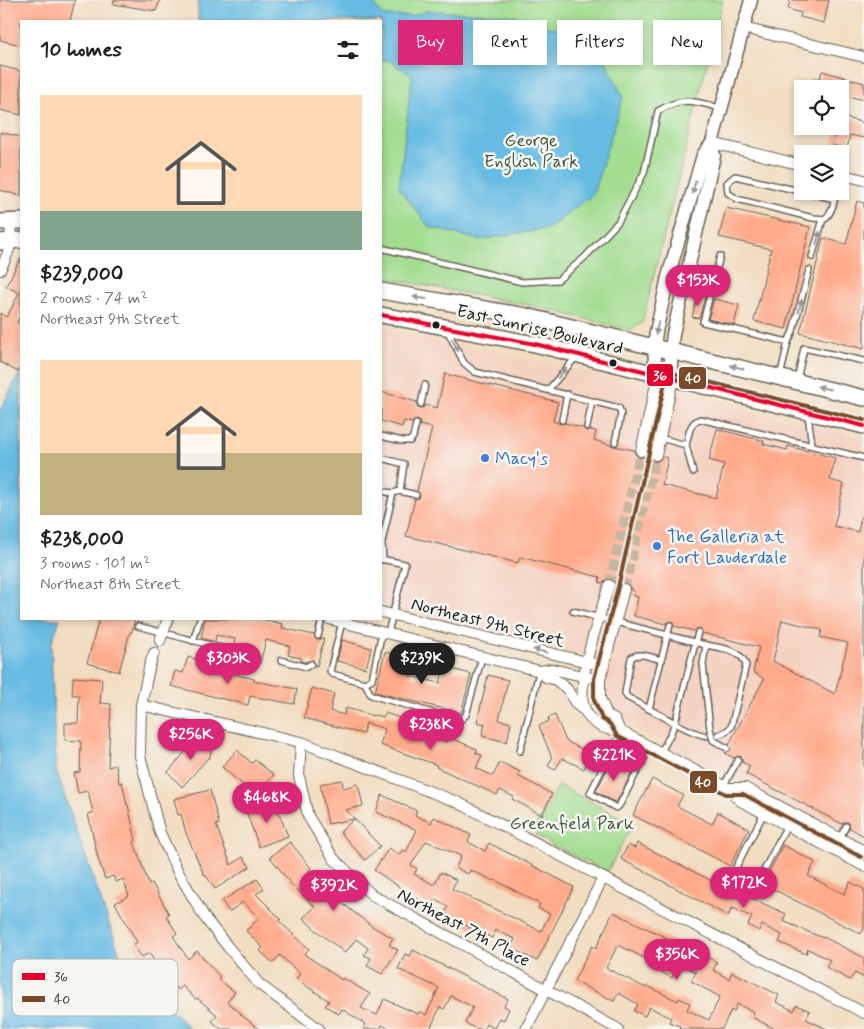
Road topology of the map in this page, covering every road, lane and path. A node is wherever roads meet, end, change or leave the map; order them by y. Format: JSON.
{"nodes":[{"id":1,"x":751,"y":0,"type":"edge"},
{"id":2,"x":743,"y":28,"type":"junction"},
{"id":3,"x":864,"y":57,"type":"edge"},
{"id":4,"x":721,"y":109,"type":"junction"},
{"id":5,"x":712,"y":143,"type":"junction"},
{"id":6,"x":794,"y":163,"type":"edge"},
{"id":7,"x":849,"y":177,"type":"edge"},
{"id":8,"x":864,"y":180,"type":"edge"},
{"id":9,"x":794,"y":190,"type":"edge"},
{"id":10,"x":834,"y":200,"type":"edge"},
{"id":11,"x":823,"y":219,"type":"junction"},
{"id":12,"x":10,"y":222,"type":"edge"},
{"id":13,"x":11,"y":241,"type":"edge"},
{"id":14,"x":382,"y":248,"type":"edge"},
{"id":15,"x":720,"y":256,"type":"dead end"},
{"id":16,"x":812,"y":257,"type":"dead end"},
{"id":17,"x":0,"y":270,"type":"edge"},
{"id":18,"x":809,"y":270,"type":"dead end"},
{"id":19,"x":382,"y":291,"type":"edge"},
{"id":20,"x":382,"y":315,"type":"edge"},
{"id":21,"x":445,"y":327,"type":"junction"},
{"id":22,"x":788,"y":342,"type":"junction"},
{"id":23,"x":654,"y":347,"type":"junction"},
{"id":24,"x":671,"y":351,"type":"junction"},
{"id":25,"x":577,"y":356,"type":"junction"},
{"id":26,"x":864,"y":361,"type":"edge"},
{"id":27,"x":656,"y":375,"type":"junction"},
{"id":28,"x":779,"y":377,"type":"junction"},
{"id":29,"x":671,"y":379,"type":"junction"},
{"id":30,"x":797,"y":382,"type":"junction"},
{"id":31,"x":425,"y":385,"type":"dead end"},
{"id":32,"x":548,"y":390,"type":"junction"},
{"id":33,"x":567,"y":394,"type":"junction"},
{"id":34,"x":864,"y":398,"type":"edge"},
{"id":35,"x":592,"y":401,"type":"junction"},
{"id":36,"x":421,"y":404,"type":"dead end"},
{"id":37,"x":808,"y":412,"type":"junction"},
{"id":38,"x":562,"y":420,"type":"dead end"},
{"id":39,"x":416,"y":424,"type":"dead end"},
{"id":40,"x":864,"y":426,"type":"edge"},
{"id":41,"x":587,"y":427,"type":"dead end"},
{"id":42,"x":382,"y":436,"type":"edge"},
{"id":43,"x":660,"y":438,"type":"junction"},
{"id":44,"x":615,"y":442,"type":"dead end"},
{"id":45,"x":686,"y":445,"type":"junction"},
{"id":46,"x":812,"y":445,"type":"junction"},
{"id":47,"x":641,"y":452,"type":"tunnel mouth"},
{"id":48,"x":656,"y":455,"type":"tunnel mouth"},
{"id":49,"x":382,"y":458,"type":"edge"},
{"id":50,"x":864,"y":458,"type":"edge"},
{"id":51,"x":693,"y":472,"type":"dead end"},
{"id":52,"x":382,"y":491,"type":"edge"},
{"id":53,"x":400,"y":491,"type":"junction"},
{"id":54,"x":393,"y":493,"type":"junction"},
{"id":55,"x":416,"y":495,"type":"dead end"},
{"id":56,"x":382,"y":560,"type":"edge"},
{"id":57,"x":609,"y":585,"type":"tunnel mouth"},
{"id":58,"x":624,"y":589,"type":"tunnel mouth"},
{"id":59,"x":573,"y":611,"type":"dead end"},
{"id":60,"x":382,"y":612,"type":"edge"},
{"id":61,"x":393,"y":615,"type":"junction"},
{"id":62,"x":599,"y":618,"type":"junction"},
{"id":63,"x":168,"y":620,"type":"edge"},
{"id":64,"x":200,"y":620,"type":"edge"},
{"id":65,"x":322,"y":620,"type":"edge"},
{"id":66,"x":333,"y":620,"type":"edge"},
{"id":67,"x":342,"y":622,"type":"junction"},
{"id":68,"x":615,"y":622,"type":"junction"},
{"id":69,"x":670,"y":625,"type":"dead end"},
{"id":70,"x":138,"y":626,"type":"dead end"},
{"id":71,"x":385,"y":632,"type":"junction"},
{"id":72,"x":698,"y":632,"type":"dead end"},
{"id":73,"x":668,"y":635,"type":"junction"},
{"id":74,"x":318,"y":636,"type":"dead end"},
{"id":75,"x":161,"y":637,"type":"junction"},
{"id":76,"x":193,"y":641,"type":"junction"},
{"id":77,"x":696,"y":642,"type":"junction"},
{"id":78,"x":706,"y":645,"type":"junction"},
{"id":79,"x":228,"y":650,"type":"dead end"},
{"id":80,"x":154,"y":653,"type":"dead end"},
{"id":81,"x":482,"y":657,"type":"junction"},
{"id":82,"x":281,"y":660,"type":"dead end"},
{"id":83,"x":662,"y":660,"type":"junction"},
{"id":84,"x":587,"y":662,"type":"junction"},
{"id":85,"x":311,"y":664,"type":"dead end"},
{"id":86,"x":604,"y":666,"type":"junction"},
{"id":87,"x":540,"y":671,"type":"junction"},
{"id":88,"x":584,"y":676,"type":"junction"},
{"id":89,"x":600,"y":680,"type":"junction"},
{"id":90,"x":365,"y":683,"type":"junction"},
{"id":91,"x":141,"y":705,"type":"junction"},
{"id":92,"x":649,"y":709,"type":"junction"},
{"id":93,"x":586,"y":711,"type":"junction"},
{"id":94,"x":675,"y":723,"type":"junction"},
{"id":95,"x":621,"y":731,"type":"junction"},
{"id":96,"x":301,"y":742,"type":"junction"},
{"id":97,"x":650,"y":747,"type":"junction"},
{"id":98,"x":727,"y":748,"type":"dead end"},
{"id":99,"x":520,"y":751,"type":"dead end"},
{"id":100,"x":661,"y":752,"type":"junction"},
{"id":101,"x":738,"y":760,"type":"dead end"},
{"id":102,"x":726,"y":787,"type":"junction"},
{"id":103,"x":764,"y":813,"type":"junction"},
{"id":104,"x":788,"y":825,"type":"junction"},
{"id":105,"x":846,"y":826,"type":"dead end"},
{"id":106,"x":840,"y":838,"type":"junction"},
{"id":107,"x":834,"y":850,"type":"junction"},
{"id":108,"x":864,"y":850,"type":"edge"},
{"id":109,"x":864,"y":866,"type":"edge"},
{"id":110,"x":733,"y":873,"type":"dead end"},
{"id":111,"x":603,"y":878,"type":"junction"},
{"id":112,"x":756,"y":886,"type":"dead end"},
{"id":113,"x":547,"y":990,"type":"junction"},
{"id":114,"x":864,"y":1013,"type":"edge"},
{"id":115,"x":320,"y":1029,"type":"edge"},
{"id":116,"x":526,"y":1029,"type":"edge"},
{"id":117,"x":618,"y":1029,"type":"edge"}],
"edges":[{"from":1,"to":2,"type":"street"},
{"from":2,"to":3,"type":"street"},
{"from":2,"to":4,"type":"street"},
{"from":4,"to":5,"type":"street"},
{"from":4,"to":14,"type":"lane"},
{"from":5,"to":6,"type":"street"},
{"from":5,"to":23,"type":"street","one_way":true},
{"from":5,"to":24,"type":"street"},
{"from":7,"to":8,"type":"street"},
{"from":9,"to":11,"type":"lane"},
{"from":10,"to":11,"type":"lane"},
{"from":16,"to":11,"type":"lane","one_way":true},
{"from":12,"to":13,"type":"street"},
{"from":13,"to":17,"type":"street"},
{"from":15,"to":22,"type":"lane"},
{"from":22,"to":18,"type":"lane","one_way":true},
{"from":23,"to":19,"type":"main road","name":"East Sunrise Boulevard","one_way":true},
{"from":20,"to":21,"type":"main road","name":"East Sunrise Boulevard"},
{"from":21,"to":25,"type":"main road","name":"East Sunrise Boulevard"},
{"from":21,"to":32,"type":"lane","one_way":true},
{"from":22,"to":28,"type":"lane"},
{"from":23,"to":24,"type":"main road","name":"East Sunrise Boulevard"},
{"from":23,"to":27,"type":"street"},
{"from":28,"to":24,"type":"main road","name":"East Sunrise Boulevard","one_way":true},
{"from":24,"to":29,"type":"street"},
{"from":25,"to":27,"type":"main road","name":"East Sunrise Boulevard"},
{"from":32,"to":25,"type":"lane","one_way":true},
{"from":26,"to":30,"type":"lane"},
{"from":27,"to":29,"type":"main road","name":"East Sunrise Boulevard"},
{"from":27,"to":47,"type":"street"},
{"from":28,"to":30,"type":"main road","name":"East Sunrise Boulevard"},
{"from":29,"to":37,"type":"main road","name":"East Sunrise Boulevard"},
{"from":29,"to":43,"type":"street"},
{"from":34,"to":30,"type":"main road","name":"East Sunrise Boulevard","one_way":true},
{"from":31,"to":36,"type":"lane"},
{"from":32,"to":33,"type":"lane"},
{"from":33,"to":35,"type":"lane"},
{"from":33,"to":38,"type":"lane"},
{"from":35,"to":41,"type":"lane"},
{"from":35,"to":44,"type":"lane"},
{"from":37,"to":40,"type":"main road","name":"East Sunrise Boulevard"},
{"from":37,"to":46,"type":"lane"},
{"from":39,"to":42,"type":"lane"},
{"from":43,"to":45,"type":"lane"},
{"from":43,"to":48,"type":"street"},
{"from":45,"to":46,"type":"lane"},
{"from":45,"to":51,"type":"lane"},
{"from":46,"to":50,"type":"lane"},
{"from":49,"to":53,"type":"lane"},
{"from":52,"to":54,"type":"lane"},
{"from":53,"to":54,"type":"lane"},
{"from":53,"to":55,"type":"lane"},
{"from":54,"to":56,"type":"lane"},
{"from":56,"to":61,"type":"lane"},
{"from":57,"to":62,"type":"street"},
{"from":58,"to":68,"type":"street"},
{"from":59,"to":62,"type":"lane"},
{"from":60,"to":61,"type":"street","name":"Northeast 9th Street"},
{"from":61,"to":71,"type":"lane"},
{"from":84,"to":61,"type":"street","name":"Northeast 9th Street","one_way":true},
{"from":62,"to":68,"type":"lane"},
{"from":62,"to":84,"type":"street"},
{"from":63,"to":75,"type":"street"},
{"from":64,"to":76,"type":"lane"},
{"from":65,"to":74,"type":"lane"},
{"from":66,"to":67,"type":"street","name":"Northeast 9th Street"},
{"from":67,"to":71,"type":"street","name":"Northeast 9th Street"},
{"from":67,"to":90,"type":"lane"},
{"from":68,"to":73,"type":"lane"},
{"from":68,"to":86,"type":"street"},
{"from":69,"to":73,"type":"lane"},
{"from":70,"to":75,"type":"lane"},
{"from":71,"to":81,"type":"street","name":"Northeast 9th Street"},
{"from":71,"to":90,"type":"lane"},
{"from":72,"to":77,"type":"lane"},
{"from":73,"to":77,"type":"lane"},
{"from":73,"to":83,"type":"lane"},
{"from":75,"to":76,"type":"lane"},
{"from":76,"to":79,"type":"lane"},
{"from":77,"to":78,"type":"lane"},
{"from":77,"to":94,"type":"lane"},
{"from":78,"to":94,"type":"lane"},
{"from":78,"to":98,"type":"lane","bridge":true},
{"from":80,"to":91,"type":"street"},
{"from":81,"to":87,"type":"street","name":"Northeast 9th Street"},
{"from":81,"to":90,"type":"lane"},
{"from":82,"to":85,"type":"lane"},
{"from":83,"to":92,"type":"lane"},
{"from":83,"to":92,"type":"lane"},
{"from":84,"to":86,"type":"street","name":"Northeast 9th Street"},
{"from":84,"to":88,"type":"street"},
{"from":86,"to":89,"type":"street"},
{"from":87,"to":88,"type":"street","name":"Northeast 9th Street"},
{"from":87,"to":93,"type":"street"},
{"from":87,"to":99,"type":"lane"},
{"from":88,"to":89,"type":"street","name":"Northeast 9th Street"},
{"from":88,"to":93,"type":"street"},
{"from":89,"to":95,"type":"street"},
{"from":91,"to":96,"type":"street"},
{"from":91,"to":115,"type":"street"},
{"from":92,"to":94,"type":"lane"},
{"from":93,"to":95,"type":"street"},
{"from":94,"to":100,"type":"lane"},
{"from":95,"to":97,"type":"street"},
{"from":95,"to":97,"type":"lane"},
{"from":96,"to":111,"type":"street"},
{"from":96,"to":113,"type":"street","name":"Northeast 7th Place"},
{"from":97,"to":100,"type":"street"},
{"from":100,"to":102,"type":"street"},
{"from":101,"to":102,"type":"lane"},
{"from":102,"to":103,"type":"street"},
{"from":102,"to":106,"type":"street"},
{"from":103,"to":104,"type":"street"},
{"from":103,"to":110,"type":"lane"},
{"from":104,"to":107,"type":"street"},
{"from":104,"to":112,"type":"lane"},
{"from":105,"to":106,"type":"lane"},
{"from":106,"to":107,"type":"lane"},
{"from":106,"to":108,"type":"street"},
{"from":107,"to":109,"type":"street"},
{"from":111,"to":113,"type":"street"},
{"from":111,"to":114,"type":"street"},
{"from":113,"to":116,"type":"street"},
{"from":113,"to":117,"type":"street","name":"Northeast 7th Place"}]}
